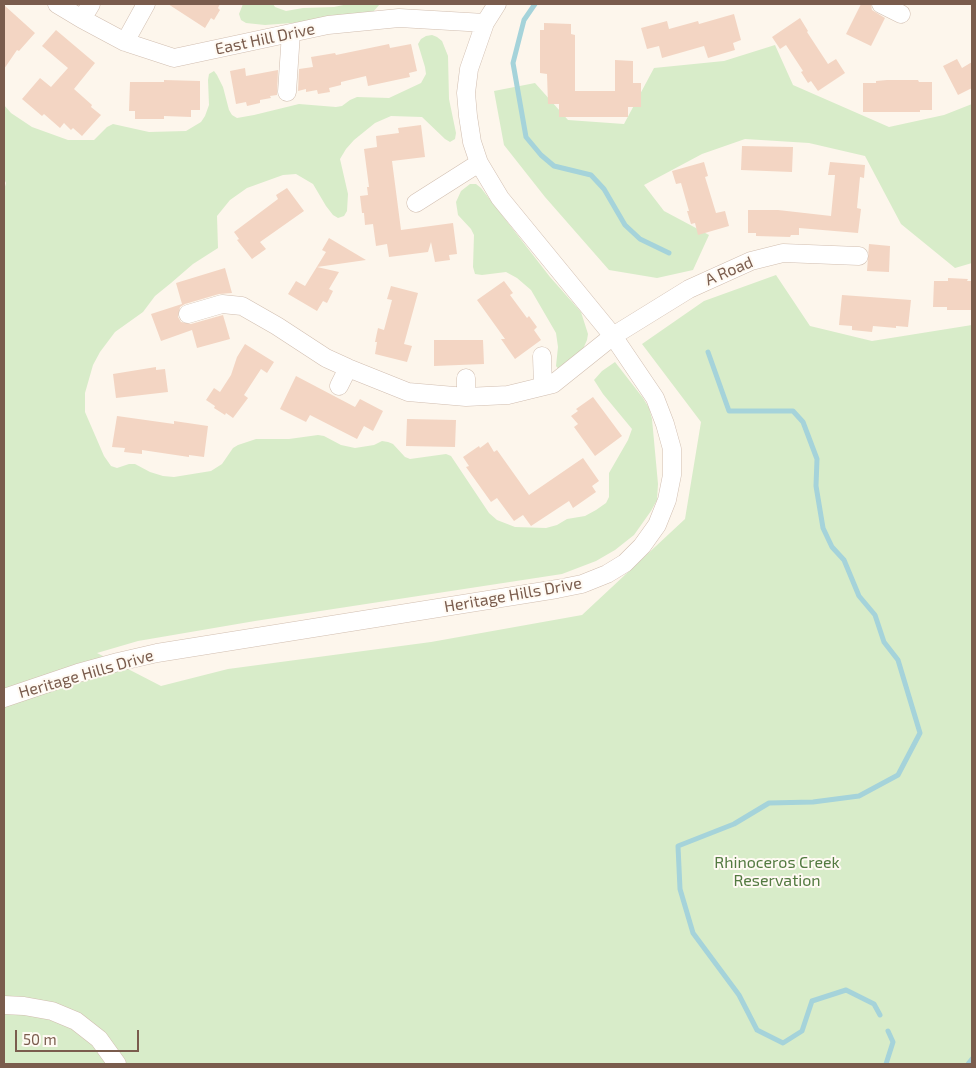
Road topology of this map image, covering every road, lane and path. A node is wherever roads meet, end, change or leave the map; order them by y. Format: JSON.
{"nodes":[{"id":1,"x":57,"y":4,"type":"edge"},
{"id":2,"x":91,"y":4,"type":"edge"},
{"id":3,"x":146,"y":4,"type":"edge"},
{"id":4,"x":497,"y":4,"type":"edge"},
{"id":5,"x":881,"y":4,"type":"edge"},
{"id":6,"x":398,"y":11,"type":"edge"},
{"id":7,"x":902,"y":14,"type":"dead end"},
{"id":8,"x":82,"y":19,"type":"junction"},
{"id":9,"x":485,"y":23,"type":"junction"},
{"id":10,"x":291,"y":33,"type":"junction"},
{"id":11,"x":125,"y":42,"type":"junction"},
{"id":12,"x":287,"y":92,"type":"dead end"},
{"id":13,"x":480,"y":163,"type":"junction"},
{"id":14,"x":416,"y":203,"type":"dead end"},
{"id":15,"x":859,"y":256,"type":"dead end"},
{"id":16,"x":188,"y":314,"type":"dead end"},
{"id":17,"x":613,"y":336,"type":"junction"},
{"id":18,"x":542,"y":356,"type":"dead end"},
{"id":19,"x":348,"y":368,"type":"junction"},
{"id":20,"x":466,"y":378,"type":"dead end"},
{"id":21,"x":339,"y":386,"type":"dead end"},
{"id":22,"x":543,"y":386,"type":"junction"},
{"id":23,"x":466,"y":397,"type":"junction"},
{"id":24,"x":4,"y":698,"type":"edge"},
{"id":25,"x":4,"y":1005,"type":"edge"},
{"id":26,"x":117,"y":1064,"type":"edge"}],
"edges":[{"from":1,"to":8,"type":"street","name":"East Hill Drive"},
{"from":2,"to":8,"type":"street"},
{"from":3,"to":11,"type":"street"},
{"from":4,"to":9,"type":"street","name":"Heritage Hills Drive"},
{"from":5,"to":7,"type":"street"},
{"from":6,"to":9,"type":"street","name":"East Hill Drive"},
{"from":6,"to":10,"type":"street","name":"East Hill Drive"},
{"from":8,"to":11,"type":"street","name":"East Hill Drive"},
{"from":9,"to":13,"type":"street","name":"Heritage Hills Drive"},
{"from":10,"to":11,"type":"street","name":"East Hill Drive"},
{"from":10,"to":12,"type":"street"},
{"from":13,"to":14,"type":"street"},
{"from":13,"to":17,"type":"street","name":"Heritage Hills Drive"},
{"from":15,"to":17,"type":"street","name":"A Road"},
{"from":16,"to":19,"type":"street","name":"A Road"},
{"from":17,"to":22,"type":"street","name":"A Road"},
{"from":17,"to":24,"type":"street","name":"Heritage Hills Drive"},
{"from":18,"to":22,"type":"street"},
{"from":19,"to":21,"type":"street"},
{"from":19,"to":23,"type":"street","name":"A Road"},
{"from":20,"to":23,"type":"street"},
{"from":22,"to":23,"type":"street","name":"A Road"},
{"from":25,"to":26,"type":"street"}]}
